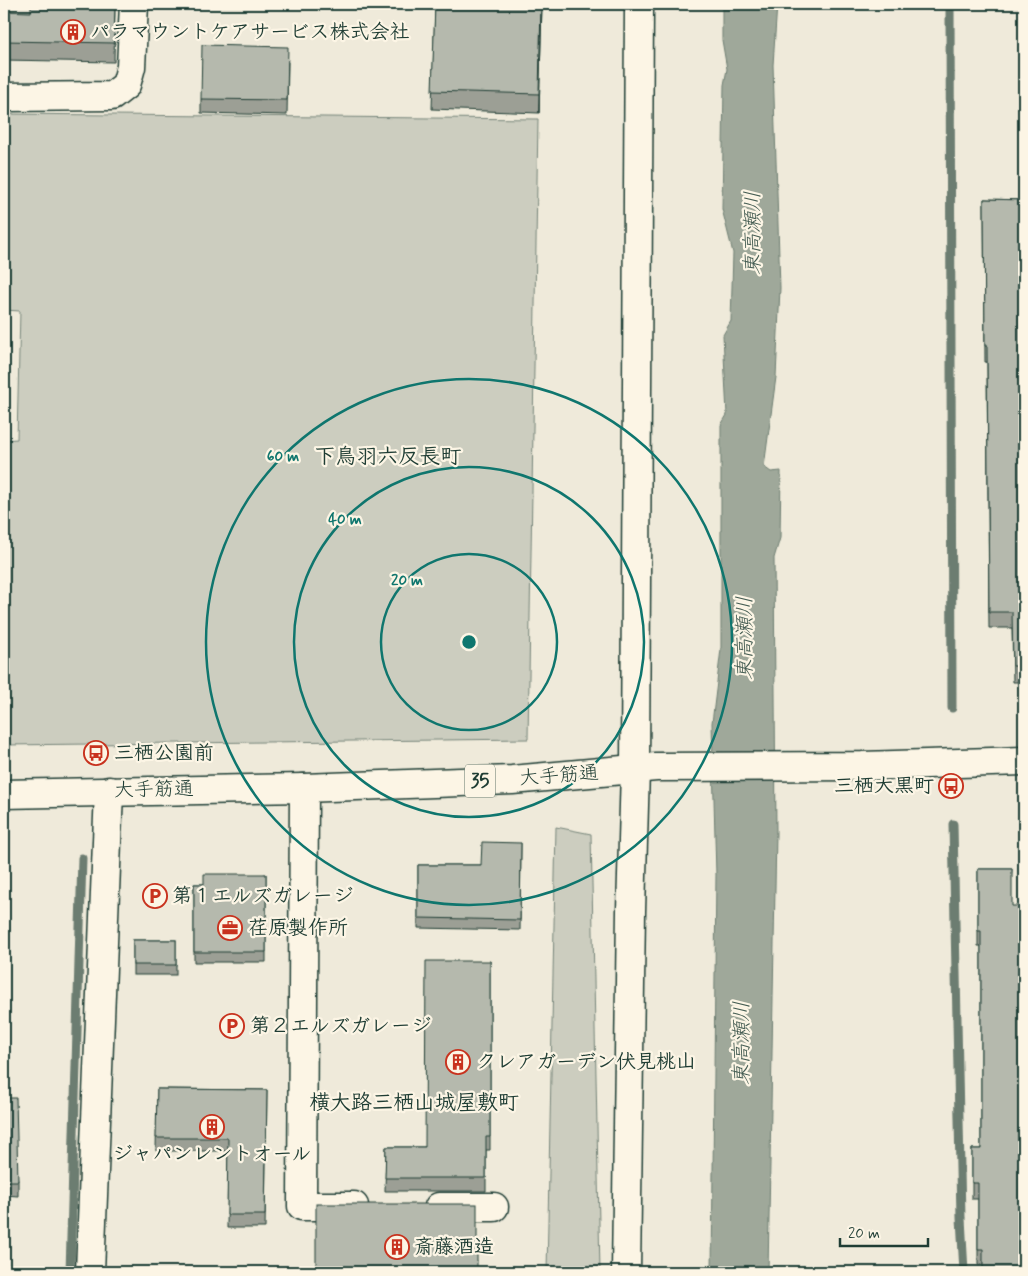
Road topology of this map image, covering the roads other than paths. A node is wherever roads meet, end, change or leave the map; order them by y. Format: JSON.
{"nodes":[{"id":1,"x":134,"y":4,"type":"edge"},
{"id":2,"x":639,"y":4,"type":"edge"},
{"id":3,"x":4,"y":97,"type":"edge"},
{"id":4,"x":1024,"y":761,"type":"edge"},
{"id":5,"x":646,"y":769,"type":"junction"},
{"id":6,"x":304,"y":788,"type":"junction"},
{"id":7,"x":109,"y":791,"type":"junction"},
{"id":8,"x":4,"y":794,"type":"edge"},
{"id":9,"x":378,"y":1206,"type":"edge"},
{"id":10,"x":417,"y":1207,"type":"edge"},
{"id":11,"x":494,"y":1207,"type":"dead end"},
{"id":12,"x":90,"y":1272,"type":"edge"},
{"id":13,"x":626,"y":1272,"type":"edge"}],
"edges":[{"from":1,"to":3,"type":"street"},
{"from":2,"to":5,"type":"street"},
{"from":4,"to":5,"type":"street","name":"大手筋通","number":"35"},
{"from":5,"to":6,"type":"street","name":"大手筋通","number":"35"},
{"from":5,"to":13,"type":"street"},
{"from":6,"to":7,"type":"street","name":"大手筋通","number":"35"},
{"from":6,"to":9,"type":"street"},
{"from":7,"to":8,"type":"street","name":"大手筋通","number":"35"},
{"from":7,"to":12,"type":"street"},
{"from":10,"to":11,"type":"street"}]}
